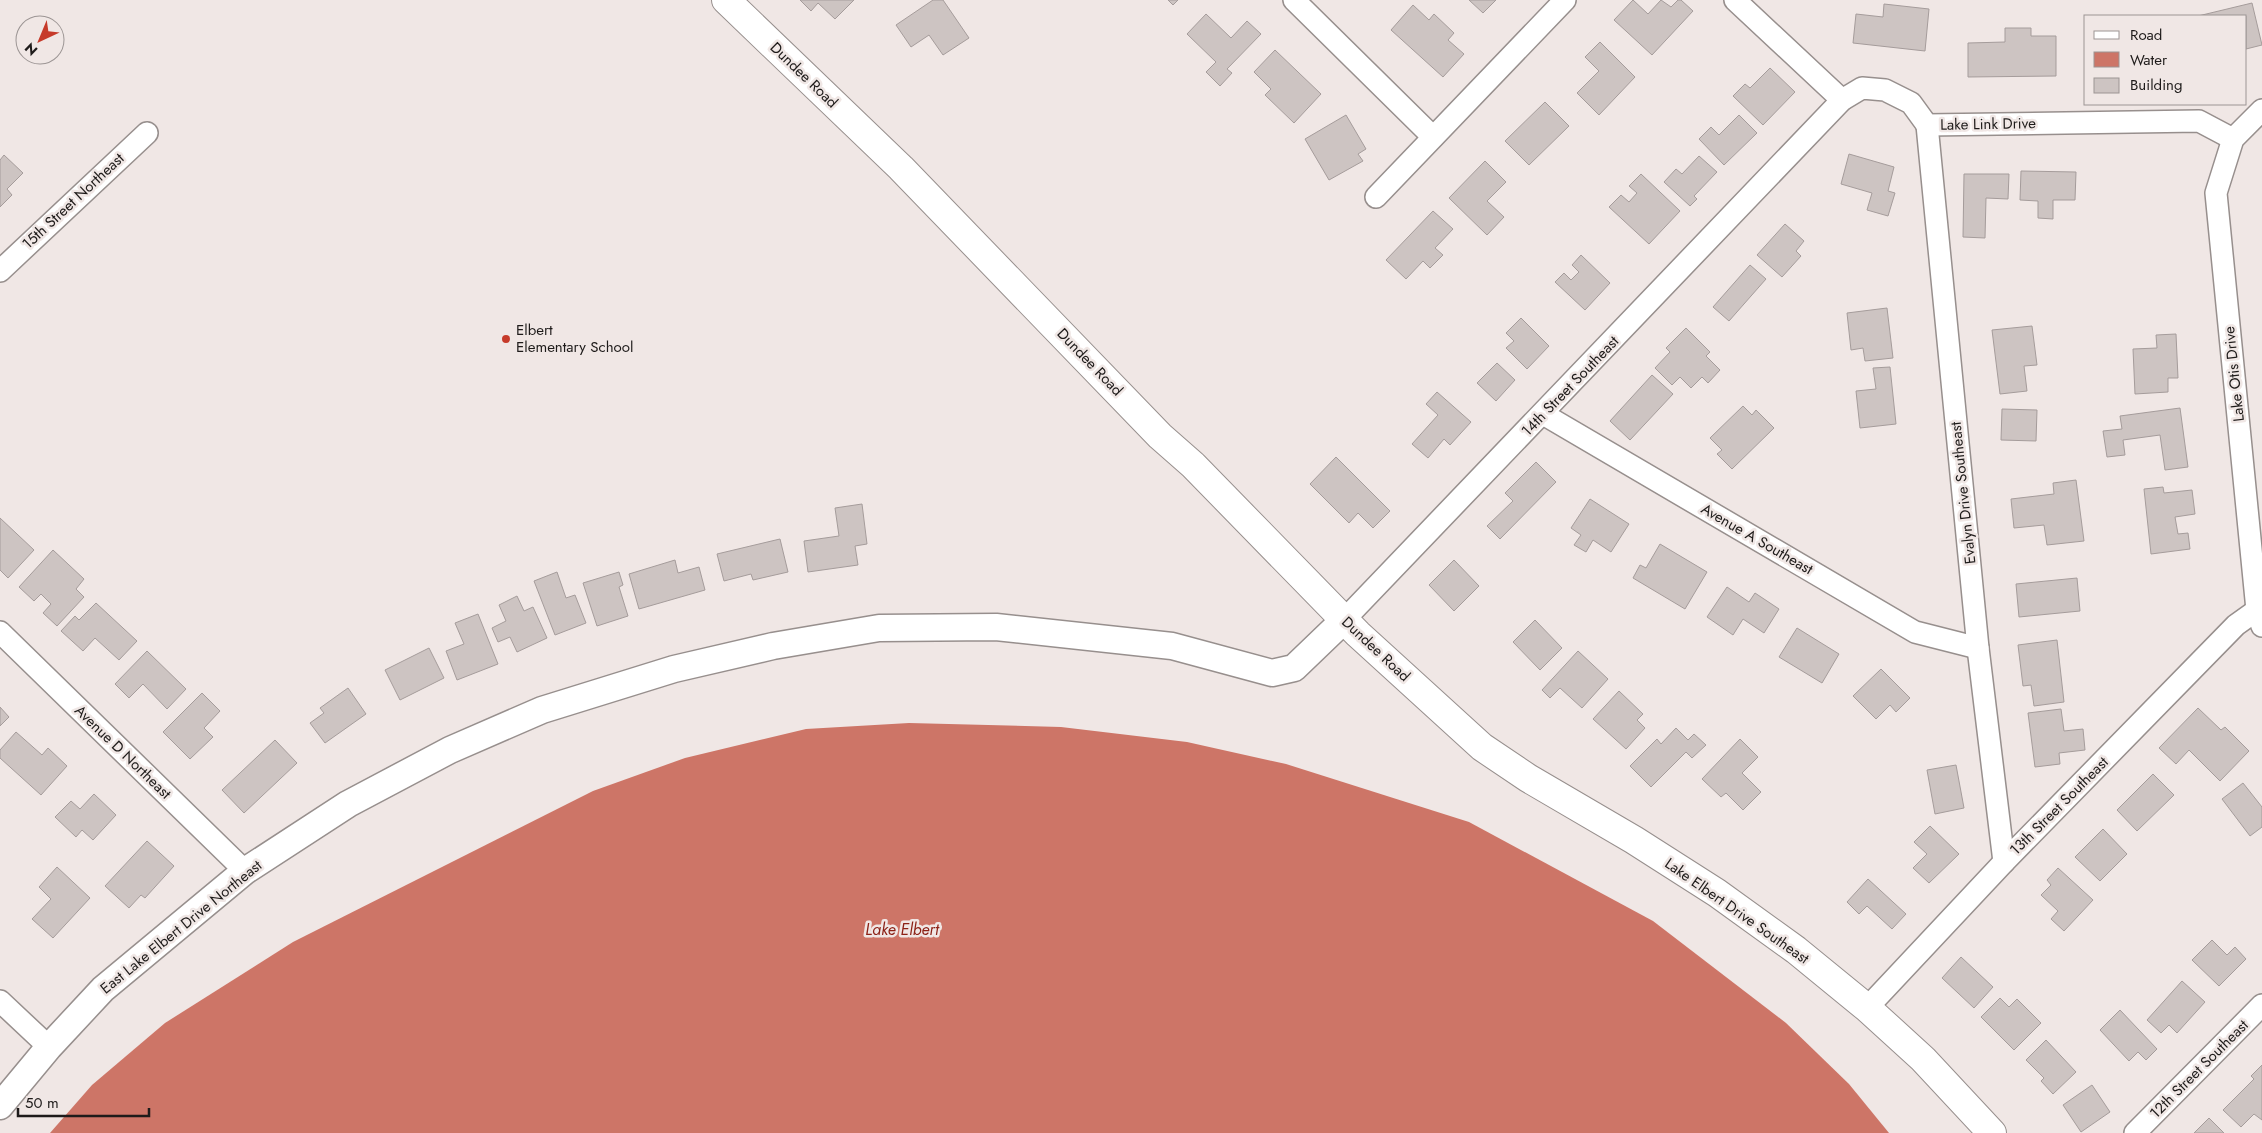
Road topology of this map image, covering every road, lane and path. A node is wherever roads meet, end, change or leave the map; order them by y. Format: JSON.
{"nodes":[{"id":1,"x":726,"y":0,"type":"edge"},
{"id":2,"x":1294,"y":0,"type":"edge"},
{"id":3,"x":1565,"y":0,"type":"edge"},
{"id":4,"x":1735,"y":0,"type":"edge"},
{"id":5,"x":1842,"y":100,"type":"junction"},
{"id":6,"x":2262,"y":110,"type":"edge"},
{"id":7,"x":1927,"y":125,"type":"junction"},
{"id":8,"x":147,"y":132,"type":"dead end"},
{"id":9,"x":1432,"y":137,"type":"junction"},
{"id":10,"x":2233,"y":140,"type":"junction"},
{"id":11,"x":1376,"y":198,"type":"dead end"},
{"id":12,"x":0,"y":270,"type":"edge"},
{"id":13,"x":1543,"y":414,"type":"junction"},
{"id":14,"x":2260,"y":618,"type":"edge"},
{"id":15,"x":1344,"y":620,"type":"junction"},
{"id":16,"x":0,"y":632,"type":"edge"},
{"id":17,"x":1978,"y":648,"type":"junction"},
{"id":18,"x":1294,"y":668,"type":"joint"},
{"id":19,"x":1456,"y":723,"type":"joint"},
{"id":20,"x":2004,"y":862,"type":"junction"},
{"id":21,"x":245,"y":871,"type":"junction"},
{"id":22,"x":0,"y":1001,"type":"edge"},
{"id":23,"x":2262,"y":1005,"type":"edge"},
{"id":24,"x":1867,"y":1008,"type":"junction"},
{"id":25,"x":49,"y":1048,"type":"junction"},
{"id":26,"x":0,"y":1106,"type":"edge"},
{"id":27,"x":1992,"y":1133,"type":"edge"},
{"id":28,"x":2135,"y":1133,"type":"edge"}],
"edges":[{"from":1,"to":15,"type":"main road","name":"Dundee Road"},
{"from":2,"to":9,"type":"street"},
{"from":3,"to":9,"type":"street"},
{"from":4,"to":5,"type":"street"},
{"from":5,"to":7,"type":"street","name":"Lake Link Drive"},
{"from":5,"to":13,"type":"street","name":"14th Street Southeast"},
{"from":6,"to":10,"type":"street"},
{"from":7,"to":10,"type":"street","name":"Lake Link Drive"},
{"from":7,"to":17,"type":"street","name":"Evalyn Drive Southeast"},
{"from":8,"to":12,"type":"street","name":"15th Street Northeast"},
{"from":9,"to":11,"type":"street"},
{"from":10,"to":14,"type":"street","name":"Lake Otis Drive"},
{"from":13,"to":15,"type":"street","name":"14th Street Southeast"},
{"from":13,"to":17,"type":"street","name":"Avenue A Southeast"},
{"from":14,"to":20,"type":"street","name":"13th Street Southeast"},
{"from":15,"to":18,"type":"street","name":"14th Street Southeast"},
{"from":15,"to":19,"type":"main road","name":"Dundee Road"},
{"from":16,"to":21,"type":"street","name":"Avenue D Northeast"},
{"from":17,"to":20,"type":"street","name":"Evalyn Drive Southeast"},
{"from":18,"to":21,"type":"street","name":"East Lake Elbert Drive Northeast"},
{"from":19,"to":24,"type":"main road","name":"Lake Elbert Drive Southeast"},
{"from":20,"to":24,"type":"street","name":"13th Street Southeast"},
{"from":21,"to":25,"type":"street","name":"East Lake Elbert Drive Northeast"},
{"from":22,"to":25,"type":"street"},
{"from":23,"to":28,"type":"street","name":"12th Street Southeast"},
{"from":24,"to":27,"type":"main road","name":"Lake Elbert Drive Southeast"},
{"from":25,"to":26,"type":"street","name":"East Lake Elbert Drive Northeast"}]}
